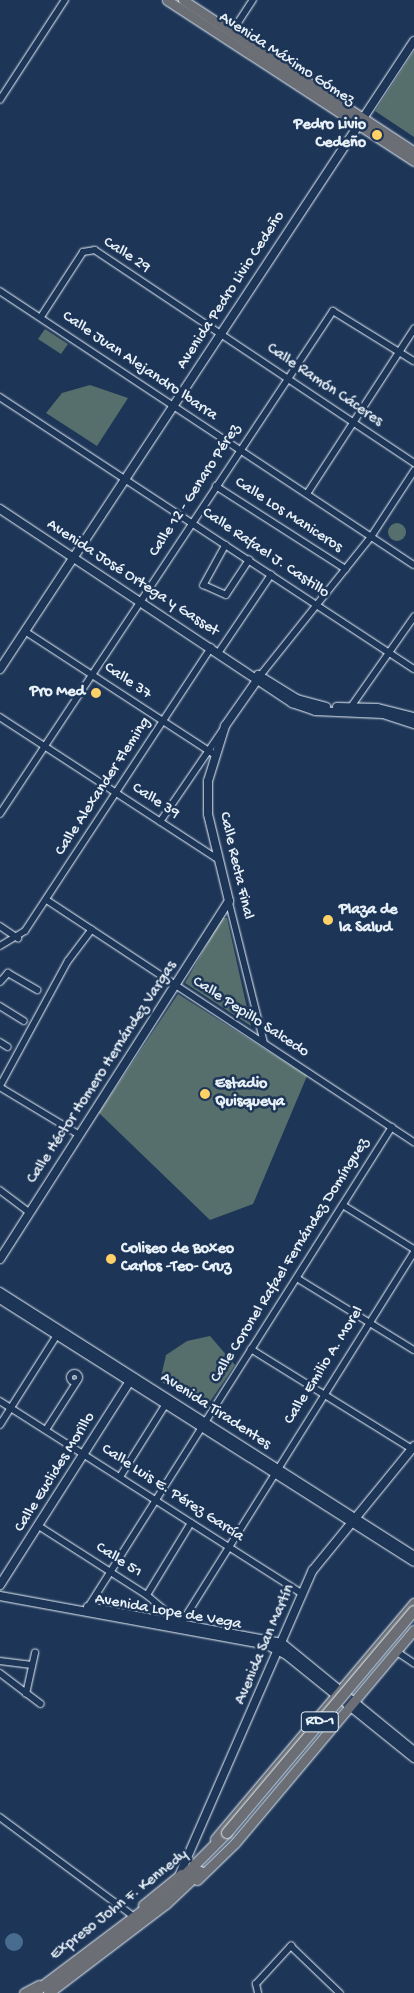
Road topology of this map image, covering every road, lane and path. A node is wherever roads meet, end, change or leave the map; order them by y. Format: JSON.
{"nodes":[{"id":1,"x":65,"y":0,"type":"edge"},
{"id":2,"x":167,"y":0,"type":"edge"},
{"id":3,"x":183,"y":0,"type":"edge"},
{"id":4,"x":253,"y":0,"type":"edge"},
{"id":5,"x":232,"y":32,"type":"junction"},
{"id":6,"x":414,"y":41,"type":"edge"},
{"id":7,"x":0,"y":100,"type":"edge"},
{"id":8,"x":361,"y":122,"type":"junction"},
{"id":9,"x":414,"y":152,"type":"edge"},
{"id":10,"x":414,"y":161,"type":"edge"},
{"id":11,"x":0,"y":291,"type":"edge"},
{"id":12,"x":41,"y":317,"type":"junction"},
{"id":13,"x":414,"y":329,"type":"edge"},
{"id":14,"x":220,"y":330,"type":"junction"},
{"id":15,"x":399,"y":351,"type":"junction"},
{"id":16,"x":414,"y":361,"type":"edge"},
{"id":17,"x":286,"y":379,"type":"junction"},
{"id":18,"x":0,"y":397,"type":"edge"},
{"id":19,"x":173,"y":408,"type":"junction"},
{"id":20,"x":354,"y":422,"type":"junction"},
{"id":21,"x":239,"y":450,"type":"junction"},
{"id":22,"x":414,"y":463,"type":"edge"},
{"id":23,"x":414,"y":471,"type":"edge"},
{"id":24,"x":126,"y":480,"type":"junction"},
{"id":25,"x":216,"y":486,"type":"junction"},
{"id":26,"x":307,"y":494,"type":"junction"},
{"id":27,"x":0,"y":509,"type":"edge"},
{"id":28,"x":192,"y":521,"type":"junction"},
{"id":29,"x":371,"y":536,"type":"junction"},
{"id":30,"x":226,"y":545,"type":"junction"},
{"id":31,"x":74,"y":556,"type":"junction"},
{"id":32,"x":249,"y":560,"type":"junction"},
{"id":33,"x":414,"y":564,"type":"edge"},
{"id":34,"x":346,"y":569,"type":"junction"},
{"id":35,"x":272,"y":575,"type":"junction"},
{"id":36,"x":140,"y":600,"type":"junction"},
{"id":37,"x":317,"y":604,"type":"junction"},
{"id":38,"x":414,"y":618,"type":"edge"},
{"id":39,"x":25,"y":631,"type":"junction"},
{"id":40,"x":212,"y":648,"type":"junction"},
{"id":41,"x":219,"y":652,"type":"junction"},
{"id":42,"x":391,"y":653,"type":"junction"},
{"id":43,"x":0,"y":669,"type":"edge"},
{"id":44,"x":414,"y":669,"type":"edge"},
{"id":45,"x":91,"y":675,"type":"junction"},
{"id":46,"x":259,"y":678,"type":"junction"},
{"id":47,"x":356,"y":705,"type":"junction"},
{"id":48,"x":342,"y":711,"type":"junction"},
{"id":49,"x":414,"y":717,"type":"edge"},
{"id":50,"x":0,"y":718,"type":"edge"},
{"id":51,"x":163,"y":723,"type":"junction"},
{"id":52,"x":414,"y":724,"type":"edge"},
{"id":53,"x":44,"y":747,"type":"junction"},
{"id":54,"x":210,"y":753,"type":"junction"},
{"id":55,"x":117,"y":793,"type":"junction"},
{"id":56,"x":0,"y":814,"type":"edge"},
{"id":57,"x":160,"y":822,"type":"junction"},
{"id":58,"x":219,"y":860,"type":"junction"},
{"id":59,"x":46,"y":900,"type":"junction"},
{"id":60,"x":229,"y":901,"type":"junction"},
{"id":61,"x":0,"y":926,"type":"edge"},
{"id":62,"x":91,"y":930,"type":"junction"},
{"id":63,"x":18,"y":938,"type":"junction"},
{"id":64,"x":0,"y":946,"type":"edge"},
{"id":65,"x":0,"y":982,"type":"edge"},
{"id":66,"x":176,"y":985,"type":"junction"},
{"id":67,"x":38,"y":990,"type":"dead end"},
{"id":68,"x":0,"y":1006,"type":"edge"},
{"id":69,"x":24,"y":1021,"type":"dead end"},
{"id":70,"x":0,"y":1042,"type":"edge"},
{"id":71,"x":265,"y":1043,"type":"junction"},
{"id":72,"x":8,"y":1047,"type":"dead end"},
{"id":73,"x":0,"y":1087,"type":"edge"},
{"id":74,"x":392,"y":1127,"type":"junction"},
{"id":75,"x":80,"y":1135,"type":"junction"},
{"id":76,"x":414,"y":1142,"type":"edge"},
{"id":77,"x":0,"y":1190,"type":"edge"},
{"id":78,"x":343,"y":1205,"type":"junction"},
{"id":79,"x":31,"y":1209,"type":"junction"},
{"id":80,"x":414,"y":1251,"type":"edge"},
{"id":81,"x":0,"y":1259,"type":"edge"},
{"id":82,"x":296,"y":1278,"type":"junction"},
{"id":83,"x":0,"y":1292,"type":"edge"},
{"id":84,"x":0,"y":1299,"type":"edge"},
{"id":85,"x":368,"y":1323,"type":"junction"},
{"id":86,"x":59,"y":1332,"type":"junction"},
{"id":87,"x":251,"y":1349,"type":"junction"},
{"id":88,"x":414,"y":1350,"type":"edge"},
{"id":89,"x":132,"y":1379,"type":"junction"},
{"id":90,"x":76,"y":1384,"type":"dead end"},
{"id":91,"x":324,"y":1393,"type":"junction"},
{"id":92,"x":0,"y":1401,"type":"edge"},
{"id":93,"x":166,"y":1404,"type":"junction"},
{"id":94,"x":11,"y":1408,"type":"junction"},
{"id":95,"x":0,"y":1425,"type":"edge"},
{"id":96,"x":203,"y":1425,"type":"junction"},
{"id":97,"x":46,"y":1430,"type":"junction"},
{"id":98,"x":413,"y":1447,"type":"edge"},
{"id":99,"x":84,"y":1454,"type":"junction"},
{"id":100,"x":276,"y":1471,"type":"junction"},
{"id":101,"x":120,"y":1477,"type":"junction"},
{"id":102,"x":155,"y":1500,"type":"junction"},
{"id":103,"x":353,"y":1519,"type":"junction"},
{"id":104,"x":191,"y":1522,"type":"junction"},
{"id":105,"x":39,"y":1526,"type":"junction"},
{"id":106,"x":228,"y":1547,"type":"junction"},
{"id":107,"x":414,"y":1556,"type":"edge"},
{"id":108,"x":414,"y":1562,"type":"edge"},
{"id":109,"x":110,"y":1572,"type":"junction"},
{"id":110,"x":0,"y":1584,"type":"edge"},
{"id":111,"x":0,"y":1592,"type":"edge"},
{"id":112,"x":303,"y":1594,"type":"junction"},
{"id":113,"x":147,"y":1595,"type":"junction"},
{"id":114,"x":0,"y":1596,"type":"edge"},
{"id":115,"x":414,"y":1602,"type":"edge"},
{"id":116,"x":86,"y":1610,"type":"junction"},
{"id":117,"x":411,"y":1611,"type":"edge"},
{"id":118,"x":414,"y":1621,"type":"edge"},
{"id":119,"x":179,"y":1626,"type":"junction"},
{"id":120,"x":414,"y":1630,"type":"edge"},
{"id":121,"x":280,"y":1646,"type":"junction"},
{"id":122,"x":373,"y":1650,"type":"junction"},
{"id":123,"x":396,"y":1651,"type":"junction"},
{"id":124,"x":35,"y":1653,"type":"dead end"},
{"id":125,"x":0,"y":1661,"type":"edge"},
{"id":126,"x":388,"y":1661,"type":"junction"},
{"id":127,"x":414,"y":1663,"type":"edge"},
{"id":128,"x":32,"y":1664,"type":"junction"},
{"id":129,"x":0,"y":1673,"type":"edge"},
{"id":130,"x":337,"y":1692,"type":"junction"},
{"id":131,"x":26,"y":1694,"type":"junction"},
{"id":132,"x":352,"y":1703,"type":"junction"},
{"id":133,"x":41,"y":1704,"type":"dead end"},
{"id":134,"x":301,"y":1735,"type":"junction"},
{"id":135,"x":316,"y":1747,"type":"junction"},
{"id":136,"x":414,"y":1751,"type":"edge"},
{"id":137,"x":414,"y":1758,"type":"edge"},
{"id":138,"x":0,"y":1817,"type":"edge"},
{"id":139,"x":229,"y":1835,"type":"junction"},
{"id":140,"x":179,"y":1876,"type":"junction"},
{"id":141,"x":178,"y":1894,"type":"junction"},
{"id":142,"x":136,"y":1912,"type":"junction"},
{"id":143,"x":53,"y":1977,"type":"junction"},
{"id":144,"x":24,"y":1993,"type":"edge"},
{"id":145,"x":34,"y":1993,"type":"edge"},
{"id":146,"x":49,"y":1993,"type":"edge"},
{"id":147,"x":258,"y":1993,"type":"edge"},
{"id":148,"x":340,"y":1993,"type":"edge"}],
"edges":[{"from":1,"to":7,"type":"street"},
{"from":2,"to":8,"type":"main road","name":"Avenida Máximo Gómez"},
{"from":3,"to":5,"type":"main road","name":"Avenida Máximo Gómez"},
{"from":4,"to":5,"type":"street"},
{"from":5,"to":8,"type":"main road","name":"Avenida Máximo Gómez"},
{"from":6,"to":8,"type":"main road","name":"Avenida Pedro Livio Cedeño"},
{"from":8,"to":9,"type":"main road","name":"Avenida Máximo Gómez"},
{"from":8,"to":10,"type":"main road","name":"Avenida Máximo Gómez"},
{"from":8,"to":14,"type":"main road","name":"Avenida Pedro Livio Cedeño"},
{"from":11,"to":12,"type":"street","name":"Calle Juan Alejandro lbarra"},
{"from":12,"to":14,"type":"street","name":"Calle 29"},
{"from":12,"to":19,"type":"street","name":"Calle Juan Alejandro lbarra"},
{"from":13,"to":15,"type":"street"},
{"from":14,"to":17,"type":"street","name":"Calle Ramón Cáceres"},
{"from":14,"to":19,"type":"main road","name":"Avenida Pedro Livio Cedeño"},
{"from":15,"to":16,"type":"street"},
{"from":15,"to":17,"type":"street","name":"Calle 12 - Genaro Pérez"},
{"from":15,"to":20,"type":"street"},
{"from":17,"to":20,"type":"street","name":"Calle Ramón Cáceres"},
{"from":17,"to":21,"type":"street","name":"Calle 12 - Genaro Pérez"},
{"from":18,"to":24,"type":"street","name":"Calle Rafael J. Castillo"},
{"from":19,"to":21,"type":"street","name":"Calle Juan Alejandro lbarra"},
{"from":19,"to":24,"type":"main road","name":"Avenida Pedro Livio Cedeño"},
{"from":20,"to":22,"type":"street","name":"Calle Ramón Cáceres"},
{"from":20,"to":26,"type":"street"},
{"from":21,"to":25,"type":"street","name":"Calle 12 - Genaro Pérez"},
{"from":21,"to":26,"type":"street","name":"Calle Juan Alejandro lbarra"},
{"from":23,"to":29,"type":"street"},
{"from":24,"to":28,"type":"street","name":"Calle Rafael J. Castillo"},
{"from":24,"to":31,"type":"main road","name":"Avenida Pedro Livio Cedeño"},
{"from":25,"to":28,"type":"street","name":"Calle 12 - Genaro Pérez"},
{"from":25,"to":34,"type":"street","name":"Calle Los Maniceros"},
{"from":26,"to":29,"type":"street","name":"Calle Juan Alejandro lbarra"},
{"from":27,"to":31,"type":"main road","name":"Avenida José Ortega y Gasset"},
{"from":28,"to":30,"type":"street","name":"Calle Rafael J. Castillo"},
{"from":28,"to":36,"type":"street","name":"Calle 12 - Genaro Pérez"},
{"from":29,"to":33,"type":"street","name":"Calle Juan Alejandro lbarra"},
{"from":29,"to":34,"type":"street"},
{"from":30,"to":32,"type":"street","name":"Calle Rafael J. Castillo"},
{"from":30,"to":32,"type":"street"},
{"from":31,"to":36,"type":"main road","name":"Avenida José Ortega y Gasset"},
{"from":31,"to":39,"type":"main road","name":"Avenida Pedro Livio Cedeño"},
{"from":32,"to":35,"type":"street","name":"Calle Rafael J. Castillo"},
{"from":34,"to":37,"type":"street"},
{"from":35,"to":37,"type":"street","name":"Calle Rafael J. Castillo"},
{"from":35,"to":41,"type":"street"},
{"from":36,"to":40,"type":"main road","name":"Avenida José Ortega y Gasset"},
{"from":36,"to":45,"type":"street","name":"Calle 12 - Genaro Pérez"},
{"from":37,"to":42,"type":"street","name":"Calle Rafael J. Castillo"},
{"from":37,"to":46,"type":"street"},
{"from":38,"to":42,"type":"street"},
{"from":39,"to":43,"type":"main road","name":"Avenida Pedro Livio Cedeño"},
{"from":39,"to":45,"type":"street","name":"Calle 37"},
{"from":40,"to":41,"type":"main road","name":"Avenida José Ortega y Gasset"},
{"from":40,"to":51,"type":"street","name":"Calle Alexander Fleming"},
{"from":41,"to":46,"type":"main road","name":"Avenida José Ortega y Gasset"},
{"from":42,"to":44,"type":"street","name":"Calle Rafael J. Castillo"},
{"from":42,"to":47,"type":"street"},
{"from":45,"to":51,"type":"street","name":"Calle 37"},
{"from":45,"to":53,"type":"street","name":"Calle 12 - Genaro Pérez"},
{"from":46,"to":47,"type":"main road","name":"Avenida José Ortega y Gasset"},
{"from":46,"to":48,"type":"main road","name":"Avenida José Ortega y Gasset"},
{"from":46,"to":54,"type":"main road","name":"Calle Recta Final"},
{"from":47,"to":48,"type":"street"},
{"from":47,"to":49,"type":"main road","name":"Avenida José Ortega y Gasset"},
{"from":48,"to":52,"type":"main road","name":"Avenida José Ortega y Gasset"},
{"from":50,"to":53,"type":"street","name":"Calle 39"},
{"from":51,"to":54,"type":"street","name":"Calle 37"},
{"from":51,"to":55,"type":"street","name":"Calle Alexander Fleming"},
{"from":53,"to":55,"type":"street","name":"Calle 39"},
{"from":53,"to":56,"type":"street","name":"Calle 12 - Genaro Pérez"},
{"from":54,"to":57,"type":"street"},
{"from":54,"to":58,"type":"main road","name":"Calle Recta Final"},
{"from":55,"to":57,"type":"street","name":"Calle 39"},
{"from":55,"to":59,"type":"street","name":"Calle Alexander Fleming"},
{"from":57,"to":58,"type":"street","name":"Calle 39"},
{"from":58,"to":60,"type":"main road","name":"Calle Recta Final"},
{"from":59,"to":62,"type":"street","name":"Calle Pepillo Salcedo"},
{"from":59,"to":63,"type":"street","name":"Calle Alexander Fleming"},
{"from":60,"to":66,"type":"main road","name":"Calle Héctor Homero Hernández Vargas"},
{"from":60,"to":71,"type":"street","name":"Calle Recta Final"},
{"from":61,"to":63,"type":"street"},
{"from":62,"to":66,"type":"street","name":"Calle Pepillo Salcedo"},
{"from":62,"to":73,"type":"street"},
{"from":63,"to":64,"type":"street"},
{"from":65,"to":67,"type":"street"},
{"from":66,"to":71,"type":"street","name":"Calle Pepillo Salcedo"},
{"from":66,"to":75,"type":"main road","name":"Calle Héctor Homero Hernández Vargas"},
{"from":68,"to":69,"type":"street"},
{"from":70,"to":72,"type":"street"},
{"from":71,"to":74,"type":"street","name":"Calle Pepillo Salcedo"},
{"from":73,"to":75,"type":"street"},
{"from":74,"to":76,"type":"street","name":"Calle Pepillo Salcedo"},
{"from":74,"to":78,"type":"street","name":"Calle Coronel Rafael Fernández Domínguez"},
{"from":75,"to":79,"type":"main road","name":"Calle Héctor Homero Hernández Vargas"},
{"from":77,"to":79,"type":"street"},
{"from":78,"to":80,"type":"street"},
{"from":78,"to":82,"type":"street","name":"Calle Coronel Rafael Fernández Domínguez"},
{"from":79,"to":81,"type":"main road","name":"Calle Héctor Homero Hernández Vargas"},
{"from":80,"to":85,"type":"street","name":"Calle Emilio A. Morel"},
{"from":82,"to":85,"type":"street"},
{"from":82,"to":87,"type":"street","name":"Calle Coronel Rafael Fernández Domínguez"},
{"from":83,"to":86,"type":"main road","name":"Avenida Tiradentes"},
{"from":84,"to":86,"type":"main road","name":"Avenida Tiradentes"},
{"from":85,"to":88,"type":"street"},
{"from":85,"to":91,"type":"street","name":"Calle Emilio A. Morel"},
{"from":86,"to":89,"type":"main road","name":"Avenida Tiradentes"},
{"from":86,"to":94,"type":"street"},
{"from":87,"to":91,"type":"street"},
{"from":87,"to":96,"type":"street","name":"Calle Coronel Rafael Fernández Domínguez"},
{"from":89,"to":93,"type":"main road","name":"Avenida Tiradentes"},
{"from":89,"to":96,"type":"main road","name":"Avenida Tiradentes"},
{"from":89,"to":99,"type":"main road","name":"Calle Euclides Morillo"},
{"from":90,"to":97,"type":"street"},
{"from":91,"to":98,"type":"street"},
{"from":91,"to":100,"type":"street","name":"Calle Emilio A. Morel"},
{"from":92,"to":94,"type":"street","name":"Calle Luis E. Pérez García"},
{"from":93,"to":96,"type":"main road","name":"Avenida Tiradentes"},
{"from":93,"to":101,"type":"street"},
{"from":94,"to":95,"type":"street"},
{"from":94,"to":97,"type":"street","name":"Calle Luis E. Pérez García"},
{"from":96,"to":100,"type":"main road","name":"Avenida Tiradentes"},
{"from":96,"to":102,"type":"street","name":"Calle Coronel Rafael Fernández Domínguez"},
{"from":97,"to":99,"type":"street","name":"Calle Luis E. Pérez García"},
{"from":98,"to":103,"type":"main road","name":"Avenida San Martín"},
{"from":99,"to":101,"type":"street","name":"Calle Luis E. Pérez García"},
{"from":99,"to":105,"type":"main road","name":"Calle Euclides Morillo"},
{"from":100,"to":103,"type":"main road","name":"Avenida Tiradentes"},
{"from":100,"to":106,"type":"street","name":"Calle Emilio A. Morel"},
{"from":101,"to":102,"type":"street","name":"Calle Luis E. Pérez García"},
{"from":102,"to":104,"type":"street","name":"Calle Luis E. Pérez García"},
{"from":102,"to":109,"type":"street","name":"Calle Coronel Rafael Fernández Domínguez"},
{"from":103,"to":107,"type":"main road","name":"Avenida Tiradentes"},
{"from":103,"to":108,"type":"main road","name":"Avenida Tiradentes"},
{"from":103,"to":112,"type":"main road","name":"Avenida San Martín"},
{"from":104,"to":106,"type":"street","name":"Calle Luis E. Pérez García"},
{"from":104,"to":113,"type":"street"},
{"from":105,"to":109,"type":"street","name":"Calle 51"},
{"from":105,"to":110,"type":"main road","name":"Calle Euclides Morillo"},
{"from":106,"to":112,"type":"street","name":"Calle Luis E. Pérez García"},
{"from":106,"to":119,"type":"street","name":"Calle Emilio A. Morel"},
{"from":109,"to":113,"type":"street","name":"Calle 51"},
{"from":109,"to":116,"type":"street","name":"Calle Coronel Rafael Fernández Domínguez"},
{"from":111,"to":116,"type":"main road","name":"Avenida Lope de Vega"},
{"from":112,"to":121,"type":"main road","name":"Avenida San Martín"},
{"from":113,"to":119,"type":"street","name":"Calle 51"},
{"from":114,"to":116,"type":"main road","name":"Avenida Lope de Vega"},
{"from":115,"to":117,"type":"main road","number":"RD-1"},
{"from":116,"to":119,"type":"main road","name":"Avenida Lope de Vega"},
{"from":117,"to":122,"type":"main road","number":"RD-1"},
{"from":117,"to":139,"type":"highway","name":"Expreso John F. Kennedy","number":"RD-1","bridge":true},
{"from":118,"to":139,"type":"highway","name":"Expreso John F. Kennedy","number":"RD-1"},
{"from":119,"to":121,"type":"main road","name":"Avenida Lope de Vega"},
{"from":120,"to":123,"type":"main road","number":"RD-1"},
{"from":121,"to":130,"type":"main road","name":"Avenida Lope de Vega"},
{"from":121,"to":140,"type":"main road","name":"Avenida San Martín"},
{"from":122,"to":126,"type":"main road"},
{"from":122,"to":130,"type":"main road","number":"RD-1"},
{"from":123,"to":126,"type":"main road","number":"RD-1"},
{"from":123,"to":127,"type":"street"},
{"from":124,"to":128,"type":"street"},
{"from":125,"to":128,"type":"street"},
{"from":126,"to":132,"type":"main road","number":"RD-1"},
{"from":128,"to":131,"type":"street"},
{"from":129,"to":131,"type":"street"},
{"from":130,"to":132,"type":"main road","name":"Avenida Lope de Vega"},
{"from":130,"to":134,"type":"main road","number":"RD-1"},
{"from":131,"to":133,"type":"street"},
{"from":132,"to":135,"type":"main road","number":"RD-1"},
{"from":132,"to":136,"type":"main road","name":"Avenida Lope de Vega"},
{"from":132,"to":137,"type":"main road","name":"Avenida Lope de Vega"},
{"from":134,"to":135,"type":"main road"},
{"from":134,"to":140,"type":"main road","number":"RD-1"},
{"from":135,"to":141,"type":"main road","number":"RD-1"},
{"from":138,"to":142,"type":"street"},
{"from":139,"to":141,"type":"highway","name":"Expreso John F. Kennedy","number":"RD-1"},
{"from":139,"to":142,"type":"highway","name":"Expreso John F. Kennedy","number":"RD-1"},
{"from":140,"to":142,"type":"main road","number":"RD-1"},
{"from":141,"to":146,"type":"highway","name":"Expreso John F. Kennedy","number":"RD-1"},
{"from":142,"to":143,"type":"highway","name":"Expreso John F. Kennedy","number":"RD-1"},
{"from":143,"to":144,"type":"main road","number":"RD-1"},
{"from":143,"to":145,"type":"highway","name":"Expreso John F. Kennedy","number":"RD-1"},
{"from":147,"to":148,"type":"street"}]}
